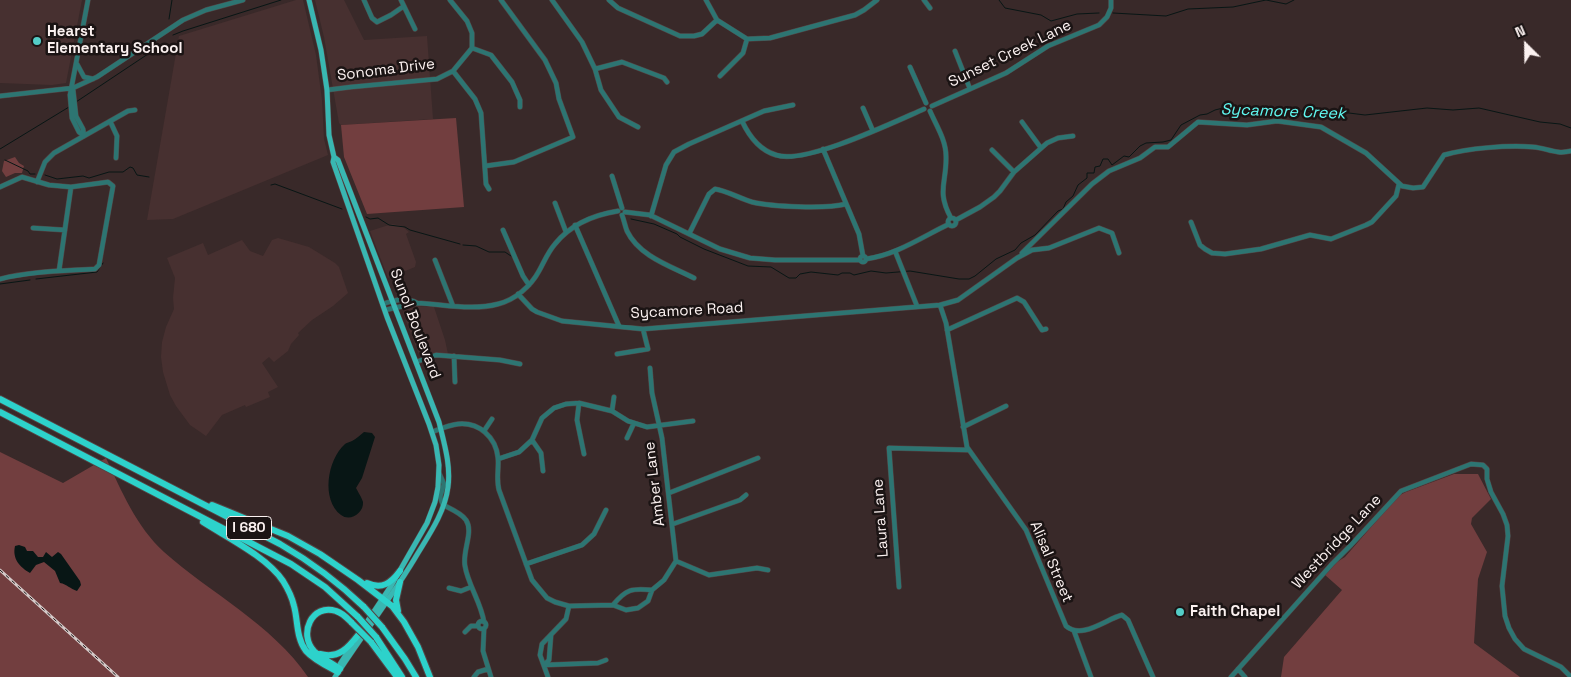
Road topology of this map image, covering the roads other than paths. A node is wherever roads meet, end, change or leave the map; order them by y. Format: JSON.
{"nodes":[{"id":1,"x":88,"y":0,"type":"edge"},
{"id":2,"x":243,"y":0,"type":"edge"},
{"id":3,"x":309,"y":0,"type":"edge"},
{"id":4,"x":364,"y":0,"type":"edge"},
{"id":5,"x":402,"y":0,"type":"edge"},
{"id":6,"x":450,"y":0,"type":"edge"},
{"id":7,"x":500,"y":0,"type":"edge"},
{"id":8,"x":552,"y":0,"type":"edge"},
{"id":9,"x":609,"y":0,"type":"edge"},
{"id":10,"x":706,"y":0,"type":"edge"},
{"id":11,"x":877,"y":0,"type":"edge"},
{"id":12,"x":924,"y":0,"type":"edge"},
{"id":13,"x":1111,"y":0,"type":"edge"},
{"id":14,"x":404,"y":6,"type":"junction"},
{"id":15,"x":930,"y":8,"type":"dead end"},
{"id":16,"x":717,"y":20,"type":"junction"},
{"id":17,"x":415,"y":29,"type":"dead end"},
{"id":18,"x":747,"y":39,"type":"junction"},
{"id":19,"x":472,"y":48,"type":"junction"},
{"id":20,"x":955,"y":51,"type":"dead end"},
{"id":21,"x":76,"y":64,"type":"junction"},
{"id":22,"x":910,"y":67,"type":"dead end"},
{"id":23,"x":595,"y":69,"type":"junction"},
{"id":24,"x":454,"y":71,"type":"junction"},
{"id":25,"x":720,"y":76,"type":"dead end"},
{"id":26,"x":94,"y":79,"type":"junction"},
{"id":27,"x":668,"y":82,"type":"dead end"},
{"id":28,"x":73,"y":88,"type":"junction"},
{"id":29,"x":970,"y":89,"type":"junction"},
{"id":30,"x":327,"y":90,"type":"junction"},
{"id":31,"x":0,"y":96,"type":"edge"},
{"id":32,"x":793,"y":105,"type":"dead end"},
{"id":33,"x":520,"y":108,"type":"dead end"},
{"id":34,"x":863,"y":108,"type":"dead end"},
{"id":35,"x":929,"y":108,"type":"junction"},
{"id":36,"x":135,"y":110,"type":"dead end"},
{"id":37,"x":110,"y":121,"type":"junction"},
{"id":38,"x":742,"y":121,"type":"junction"},
{"id":39,"x":1022,"y":122,"type":"dead end"},
{"id":40,"x":638,"y":127,"type":"dead end"},
{"id":41,"x":873,"y":131,"type":"junction"},
{"id":42,"x":84,"y":136,"type":"junction"},
{"id":43,"x":1074,"y":136,"type":"dead end"},
{"id":44,"x":1040,"y":148,"type":"junction"},
{"id":45,"x":823,"y":149,"type":"junction"},
{"id":46,"x":992,"y":150,"type":"dead end"},
{"id":47,"x":1571,"y":152,"type":"edge"},
{"id":48,"x":334,"y":157,"type":"junction"},
{"id":49,"x":116,"y":158,"type":"dead end"},
{"id":50,"x":485,"y":166,"type":"junction"},
{"id":51,"x":1014,"y":172,"type":"junction"},
{"id":52,"x":612,"y":176,"type":"dead end"},
{"id":53,"x":339,"y":180,"type":"junction"},
{"id":54,"x":37,"y":182,"type":"junction"},
{"id":55,"x":1399,"y":184,"type":"junction"},
{"id":56,"x":0,"y":187,"type":"edge"},
{"id":57,"x":71,"y":187,"type":"junction"},
{"id":58,"x":489,"y":189,"type":"dead end"},
{"id":59,"x":555,"y":203,"type":"dead end"},
{"id":60,"x":846,"y":204,"type":"junction"},
{"id":61,"x":356,"y":206,"type":"junction"},
{"id":62,"x":622,"y":212,"type":"junction"},
{"id":63,"x":651,"y":216,"type":"junction"},
{"id":64,"x":953,"y":219,"type":"junction"},
{"id":65,"x":1192,"y":222,"type":"dead end"},
{"id":66,"x":575,"y":225,"type":"junction"},
{"id":67,"x":32,"y":228,"type":"dead end"},
{"id":68,"x":65,"y":230,"type":"junction"},
{"id":69,"x":503,"y":230,"type":"dead end"},
{"id":70,"x":566,"y":232,"type":"junction"},
{"id":71,"x":690,"y":234,"type":"junction"},
{"id":72,"x":895,"y":251,"type":"junction"},
{"id":73,"x":1119,"y":252,"type":"dead end"},
{"id":74,"x":863,"y":258,"type":"junction"},
{"id":75,"x":1017,"y":258,"type":"junction"},
{"id":76,"x":435,"y":260,"type":"dead end"},
{"id":77,"x":59,"y":271,"type":"junction"},
{"id":78,"x":694,"y":278,"type":"dead end"},
{"id":79,"x":0,"y":279,"type":"edge"},
{"id":80,"x":528,"y":285,"type":"junction"},
{"id":81,"x":518,"y":294,"type":"junction"},
{"id":82,"x":392,"y":301,"type":"junction"},
{"id":83,"x":417,"y":303,"type":"junction"},
{"id":84,"x":382,"y":304,"type":"junction"},
{"id":85,"x":940,"y":305,"type":"junction"},
{"id":86,"x":453,"y":306,"type":"junction"},
{"id":87,"x":917,"y":306,"type":"junction"},
{"id":88,"x":395,"y":308,"type":"junction"},
{"id":89,"x":385,"y":310,"type":"junction"},
{"id":90,"x":619,"y":326,"type":"junction"},
{"id":91,"x":643,"y":329,"type":"junction"},
{"id":92,"x":1046,"y":329,"type":"dead end"},
{"id":93,"x":947,"y":330,"type":"junction"},
{"id":94,"x":617,"y":354,"type":"dead end"},
{"id":95,"x":454,"y":356,"type":"junction"},
{"id":96,"x":416,"y":362,"type":"junction"},
{"id":97,"x":520,"y":364,"type":"dead end"},
{"id":98,"x":650,"y":368,"type":"dead end"},
{"id":99,"x":455,"y":382,"type":"dead end"},
{"id":100,"x":614,"y":397,"type":"dead end"},
{"id":101,"x":0,"y":399,"type":"edge"},
{"id":102,"x":579,"y":403,"type":"junction"},
{"id":103,"x":1006,"y":406,"type":"dead end"},
{"id":104,"x":612,"y":411,"type":"junction"},
{"id":105,"x":0,"y":412,"type":"edge"},
{"id":106,"x":492,"y":419,"type":"dead end"},
{"id":107,"x":694,"y":422,"type":"dead end"},
{"id":108,"x":634,"y":424,"type":"junction"},
{"id":109,"x":660,"y":425,"type":"junction"},
{"id":110,"x":963,"y":427,"type":"junction"},
{"id":111,"x":441,"y":429,"type":"junction"},
{"id":112,"x":484,"y":431,"type":"junction"},
{"id":113,"x":432,"y":432,"type":"junction"},
{"id":114,"x":627,"y":438,"type":"dead end"},
{"id":115,"x":532,"y":440,"type":"junction"},
{"id":116,"x":969,"y":450,"type":"junction"},
{"id":117,"x":584,"y":454,"type":"dead end"},
{"id":118,"x":498,"y":458,"type":"junction"},
{"id":119,"x":758,"y":458,"type":"dead end"},
{"id":120,"x":543,"y":472,"type":"dead end"},
{"id":121,"x":439,"y":473,"type":"junction"},
{"id":122,"x":170,"y":487,"type":"junction"},
{"id":123,"x":669,"y":493,"type":"junction"},
{"id":124,"x":746,"y":494,"type":"dead end"},
{"id":125,"x":443,"y":505,"type":"junction"},
{"id":126,"x":606,"y":510,"type":"dead end"},
{"id":127,"x":192,"y":513,"type":"junction"},
{"id":128,"x":673,"y":524,"type":"junction"},
{"id":129,"x":676,"y":561,"type":"junction"},
{"id":130,"x":526,"y":564,"type":"junction"},
{"id":131,"x":768,"y":570,"type":"dead end"},
{"id":132,"x":400,"y":571,"type":"junction"},
{"id":133,"x":358,"y":580,"type":"junction"},
{"id":134,"x":400,"y":582,"type":"junction"},
{"id":135,"x":471,"y":587,"type":"junction"},
{"id":136,"x":899,"y":587,"type":"dead end"},
{"id":137,"x":449,"y":588,"type":"dead end"},
{"id":138,"x":652,"y":590,"type":"junction"},
{"id":139,"x":384,"y":600,"type":"junction"},
{"id":140,"x":613,"y":605,"type":"junction"},
{"id":141,"x":569,"y":606,"type":"junction"},
{"id":142,"x":484,"y":622,"type":"junction"},
{"id":143,"x":478,"y":626,"type":"junction"},
{"id":144,"x":484,"y":629,"type":"junction"},
{"id":145,"x":1074,"y":631,"type":"junction"},
{"id":146,"x":465,"y":632,"type":"dead end"},
{"id":147,"x":359,"y":634,"type":"junction"},
{"id":148,"x":551,"y":635,"type":"junction"},
{"id":149,"x":413,"y":639,"type":"junction"},
{"id":150,"x":373,"y":640,"type":"junction"},
{"id":151,"x":314,"y":651,"type":"junction"},
{"id":152,"x":606,"y":660,"type":"dead end"},
{"id":153,"x":544,"y":664,"type":"junction"},
{"id":154,"x":488,"y":668,"type":"junction"},
{"id":155,"x":1238,"y":669,"type":"junction"},
{"id":156,"x":337,"y":673,"type":"edge"},
{"id":157,"x":397,"y":677,"type":"edge"},
{"id":158,"x":402,"y":677,"type":"edge"},
{"id":159,"x":416,"y":677,"type":"edge"},
{"id":160,"x":430,"y":677,"type":"edge"},
{"id":161,"x":474,"y":677,"type":"edge"},
{"id":162,"x":491,"y":677,"type":"edge"},
{"id":163,"x":548,"y":677,"type":"edge"},
{"id":164,"x":1091,"y":677,"type":"edge"},
{"id":165,"x":1153,"y":677,"type":"edge"},
{"id":166,"x":1231,"y":677,"type":"edge"},
{"id":167,"x":1245,"y":677,"type":"edge"},
{"id":168,"x":1571,"y":677,"type":"edge"}],
"edges":[{"from":1,"to":21,"type":"street"},
{"from":2,"to":26,"type":"street"},
{"from":3,"to":30,"type":"main road","name":"Sunol Boulevard"},
{"from":4,"to":14,"type":"street"},
{"from":5,"to":14,"type":"street"},
{"from":6,"to":19,"type":"street"},
{"from":7,"to":50,"type":"street"},
{"from":8,"to":23,"type":"street"},
{"from":9,"to":16,"type":"street"},
{"from":10,"to":16,"type":"street"},
{"from":11,"to":18,"type":"street"},
{"from":12,"to":15,"type":"street"},
{"from":13,"to":29,"type":"street","name":"Sunset Creek Lane"},
{"from":14,"to":17,"type":"street"},
{"from":16,"to":18,"type":"street"},
{"from":18,"to":25,"type":"street"},
{"from":19,"to":24,"type":"street","name":"Sonoma Drive"},
{"from":19,"to":33,"type":"street"},
{"from":20,"to":29,"type":"street"},
{"from":21,"to":26,"type":"street"},
{"from":21,"to":28,"type":"street"},
{"from":22,"to":35,"type":"street"},
{"from":23,"to":27,"type":"street"},
{"from":23,"to":40,"type":"street"},
{"from":24,"to":30,"type":"street","name":"Sonoma Drive"},
{"from":24,"to":50,"type":"street"},
{"from":26,"to":28,"type":"street"},
{"from":28,"to":31,"type":"street"},
{"from":28,"to":42,"type":"street"},
{"from":29,"to":35,"type":"street","name":"Sunset Creek Lane"},
{"from":30,"to":48,"type":"main road","name":"Sunol Boulevard"},
{"from":32,"to":38,"type":"street"},
{"from":34,"to":41,"type":"street"},
{"from":35,"to":41,"type":"street","name":"Sunset Creek Lane"},
{"from":35,"to":64,"type":"street"},
{"from":36,"to":37,"type":"street"},
{"from":37,"to":42,"type":"street"},
{"from":37,"to":49,"type":"street"},
{"from":38,"to":45,"type":"street","name":"Sunset Creek Lane"},
{"from":38,"to":63,"type":"street"},
{"from":39,"to":44,"type":"street"},
{"from":41,"to":45,"type":"street","name":"Sunset Creek Lane"},
{"from":42,"to":54,"type":"street"},
{"from":43,"to":44,"type":"street"},
{"from":44,"to":51,"type":"street"},
{"from":45,"to":60,"type":"street"},
{"from":46,"to":51,"type":"street"},
{"from":47,"to":55,"type":"street"},
{"from":48,"to":53,"type":"main road","name":"Sunol Boulevard"},
{"from":48,"to":61,"type":"main road","name":"Sunol Boulevard"},
{"from":50,"to":58,"type":"street"},
{"from":51,"to":64,"type":"street"},
{"from":52,"to":62,"type":"street"},
{"from":53,"to":61,"type":"main road"},
{"from":53,"to":84,"type":"main road","name":"Sunol Boulevard"},
{"from":54,"to":56,"type":"street"},
{"from":54,"to":57,"type":"street"},
{"from":55,"to":65,"type":"street"},
{"from":55,"to":75,"type":"street"},
{"from":57,"to":68,"type":"street"},
{"from":57,"to":77,"type":"street"},
{"from":59,"to":70,"type":"street"},
{"from":60,"to":71,"type":"street"},
{"from":60,"to":74,"type":"street"},
{"from":61,"to":82,"type":"main road","name":"Sunol Boulevard"},
{"from":62,"to":63,"type":"street"},
{"from":62,"to":66,"type":"street"},
{"from":62,"to":78,"type":"street"},
{"from":63,"to":71,"type":"street"},
{"from":64,"to":72,"type":"street"},
{"from":66,"to":70,"type":"street"},
{"from":66,"to":90,"type":"street"},
{"from":67,"to":68,"type":"street"},
{"from":68,"to":77,"type":"street"},
{"from":69,"to":80,"type":"street"},
{"from":70,"to":80,"type":"street"},
{"from":71,"to":74,"type":"street"},
{"from":72,"to":74,"type":"street"},
{"from":72,"to":87,"type":"street"},
{"from":73,"to":75,"type":"street"},
{"from":75,"to":85,"type":"street","name":"Sycamore Road"},
{"from":76,"to":86,"type":"street"},
{"from":77,"to":79,"type":"street"},
{"from":80,"to":81,"type":"street"},
{"from":81,"to":86,"type":"street"},
{"from":81,"to":90,"type":"street","name":"Sycamore Road"},
{"from":82,"to":83,"type":"street"},
{"from":82,"to":84,"type":"street"},
{"from":82,"to":88,"type":"main road","name":"Sunol Boulevard"},
{"from":83,"to":86,"type":"street"},
{"from":83,"to":88,"type":"street"},
{"from":84,"to":89,"type":"main road","name":"Sunol Boulevard"},
{"from":85,"to":87,"type":"street","name":"Sycamore Road"},
{"from":85,"to":93,"type":"street","name":"Alisal Street"},
{"from":87,"to":91,"type":"street","name":"Sycamore Road"},
{"from":88,"to":89,"type":"street"},
{"from":88,"to":96,"type":"main road","name":"Sunol Boulevard"},
{"from":89,"to":113,"type":"main road","name":"Sunol Boulevard"},
{"from":90,"to":91,"type":"street","name":"Sycamore Road"},
{"from":91,"to":94,"type":"street"},
{"from":92,"to":93,"type":"street"},
{"from":93,"to":110,"type":"street","name":"Alisal Street"},
{"from":95,"to":96,"type":"street"},
{"from":95,"to":97,"type":"street"},
{"from":95,"to":99,"type":"street"},
{"from":96,"to":111,"type":"main road","name":"Sunol Boulevard"},
{"from":98,"to":109,"type":"street","name":"Amber Lane"},
{"from":100,"to":104,"type":"street"},
{"from":101,"to":122,"type":"highway","number":"I 680"},
{"from":102,"to":104,"type":"street"},
{"from":102,"to":115,"type":"street"},
{"from":102,"to":117,"type":"street"},
{"from":103,"to":110,"type":"street"},
{"from":104,"to":108,"type":"street"},
{"from":105,"to":127,"type":"highway","number":"I 680"},
{"from":106,"to":112,"type":"street"},
{"from":107,"to":109,"type":"street"},
{"from":108,"to":109,"type":"street"},
{"from":108,"to":114,"type":"street"},
{"from":109,"to":123,"type":"street","name":"Amber Lane"},
{"from":110,"to":116,"type":"street","name":"Alisal Street"},
{"from":111,"to":112,"type":"street"},
{"from":111,"to":113,"type":"street"},
{"from":111,"to":125,"type":"main road","name":"Sunol Boulevard"},
{"from":112,"to":118,"type":"street"},
{"from":113,"to":121,"type":"main road","name":"Sunol Boulevard"},
{"from":115,"to":118,"type":"street"},
{"from":115,"to":120,"type":"street"},
{"from":116,"to":136,"type":"street","name":"Laura Lane"},
{"from":116,"to":145,"type":"street","name":"Alisal Street"},
{"from":118,"to":130,"type":"street"},
{"from":119,"to":123,"type":"street"},
{"from":121,"to":125,"type":"street","name":"Sunol Boulevard"},
{"from":121,"to":132,"type":"main road","name":"Sunol Boulevard"},
{"from":122,"to":133,"type":"highway"},
{"from":122,"to":159,"type":"highway","number":"I 680","bridge":true},
{"from":123,"to":128,"type":"street","name":"Amber Lane"},
{"from":124,"to":128,"type":"street"},
{"from":125,"to":134,"type":"main road","name":"Sunol Boulevard"},
{"from":125,"to":135,"type":"street"},
{"from":126,"to":130,"type":"street"},
{"from":127,"to":150,"type":"highway","number":"I 680","bridge":true},
{"from":127,"to":156,"type":"highway"},
{"from":128,"to":129,"type":"street","name":"Amber Lane"},
{"from":129,"to":131,"type":"street"},
{"from":129,"to":138,"type":"street"},
{"from":130,"to":141,"type":"street"},
{"from":132,"to":133,"type":"highway"},
{"from":132,"to":139,"type":"main road","name":"Sunol Boulevard"},
{"from":133,"to":139,"type":"highway"},
{"from":134,"to":139,"type":"main road","name":"Sunol Boulevard"},
{"from":134,"to":149,"type":"highway"},
{"from":135,"to":137,"type":"street"},
{"from":135,"to":142,"type":"street"},
{"from":138,"to":140,"type":"street"},
{"from":138,"to":140,"type":"street"},
{"from":139,"to":147,"type":"main road","name":"Sunol Boulevard"},
{"from":139,"to":149,"type":"highway"},
{"from":139,"to":156,"type":"main road","name":"Sunol Boulevard"},
{"from":140,"to":141,"type":"street"},
{"from":141,"to":148,"type":"street"},
{"from":142,"to":143,"type":"street"},
{"from":142,"to":144,"type":"street"},
{"from":143,"to":144,"type":"street"},
{"from":143,"to":146,"type":"street"},
{"from":144,"to":154,"type":"street"},
{"from":145,"to":164,"type":"street","name":"Alisal Street"},
{"from":145,"to":165,"type":"street"},
{"from":147,"to":151,"type":"highway"},
{"from":147,"to":156,"type":"main road","name":"Sunol Boulevard"},
{"from":148,"to":153,"type":"street"},
{"from":148,"to":153,"type":"street"},
{"from":149,"to":160,"type":"highway"},
{"from":150,"to":151,"type":"highway","bridge":true},
{"from":150,"to":157,"type":"highway"},
{"from":150,"to":158,"type":"highway","number":"I 680"},
{"from":151,"to":156,"type":"highway"},
{"from":152,"to":153,"type":"street"},
{"from":153,"to":163,"type":"street"},
{"from":154,"to":161,"type":"street"},
{"from":154,"to":162,"type":"street"},
{"from":155,"to":166,"type":"street","name":"Westbridge Lane"},
{"from":155,"to":167,"type":"street"},
{"from":155,"to":168,"type":"street","name":"Westbridge Lane"}]}
